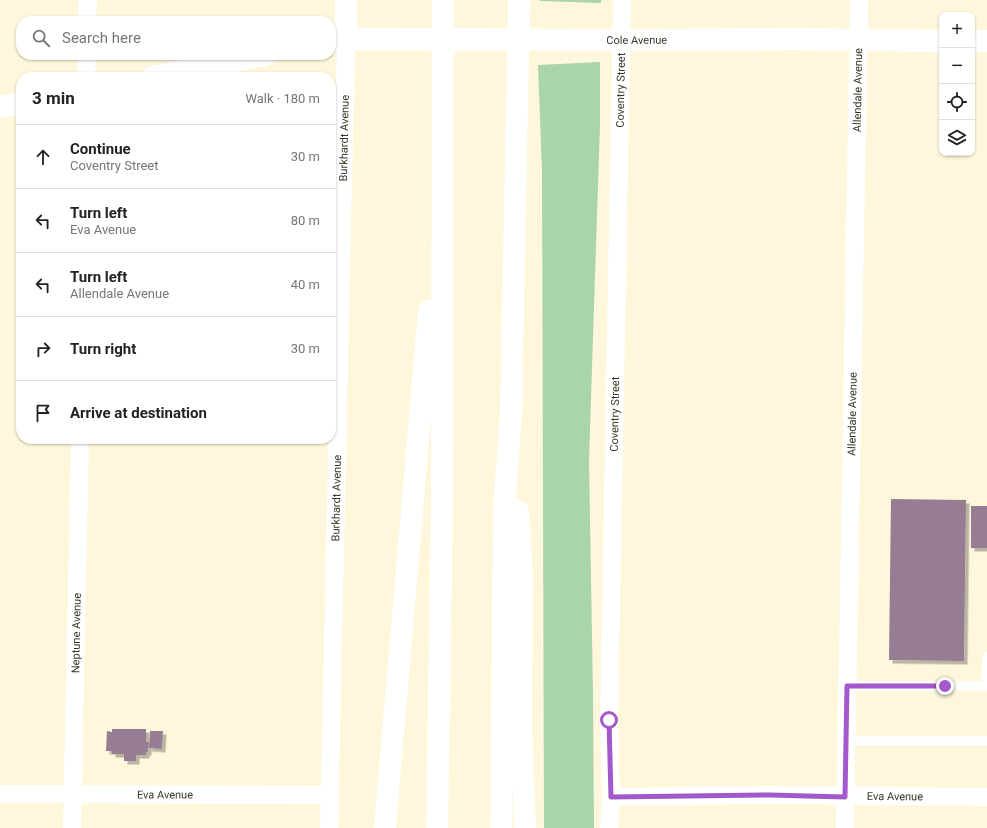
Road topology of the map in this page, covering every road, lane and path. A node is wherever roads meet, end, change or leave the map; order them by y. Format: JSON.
{"nodes":[{"id":1,"x":88,"y":0,"type":"edge"},
{"id":2,"x":346,"y":0,"type":"edge"},
{"id":3,"x":443,"y":0,"type":"edge"},
{"id":4,"x":519,"y":0,"type":"edge"},
{"id":5,"x":622,"y":0,"type":"edge"},
{"id":6,"x":858,"y":0,"type":"edge"},
{"id":7,"x":87,"y":16,"type":"edge"},
{"id":8,"x":621,"y":40,"type":"junction"},
{"id":9,"x":858,"y":40,"type":"junction"},
{"id":10,"x":939,"y":40,"type":"edge"},
{"id":11,"x":347,"y":41,"type":"edge"},
{"id":12,"x":975,"y":41,"type":"edge"},
{"id":13,"x":987,"y":41,"type":"edge"},
{"id":14,"x":87,"y":60,"type":"edge"},
{"id":15,"x":239,"y":60,"type":"edge"},
{"id":16,"x":86,"y":72,"type":"edge"},
{"id":17,"x":178,"y":72,"type":"edge"},
{"id":18,"x":16,"y":104,"type":"edge"},
{"id":19,"x":0,"y":107,"type":"edge"},
{"id":20,"x":442,"y":160,"type":"junction"},
{"id":21,"x":511,"y":413,"type":"junction"},
{"id":22,"x":80,"y":444,"type":"edge"},
{"id":23,"x":987,"y":656,"type":"edge"},
{"id":24,"x":847,"y":686,"type":"junction"},
{"id":25,"x":987,"y":686,"type":"edge"},
{"id":26,"x":846,"y":741,"type":"junction"},
{"id":27,"x":987,"y":741,"type":"edge"},
{"id":28,"x":0,"y":794,"type":"edge"},
{"id":29,"x":72,"y":794,"type":"junction"},
{"id":30,"x":330,"y":795,"type":"junction"},
{"id":31,"x":611,"y":797,"type":"junction"},
{"id":32,"x":845,"y":797,"type":"junction"},
{"id":33,"x":987,"y":797,"type":"edge"},
{"id":34,"x":72,"y":828,"type":"edge"},
{"id":35,"x":329,"y":828,"type":"edge"},
{"id":36,"x":385,"y":828,"type":"edge"},
{"id":37,"x":437,"y":828,"type":"edge"},
{"id":38,"x":501,"y":828,"type":"edge"},
{"id":39,"x":525,"y":828,"type":"edge"},
{"id":40,"x":609,"y":828,"type":"edge"},
{"id":41,"x":845,"y":828,"type":"edge"}],
"edges":[{"from":1,"to":7,"type":"street"},
{"from":2,"to":11,"type":"main road","name":"Burkhardt Avenue"},
{"from":3,"to":20,"type":"main road"},
{"from":4,"to":21,"type":"main road"},
{"from":5,"to":8,"type":"street","name":"Coventry Street"},
{"from":6,"to":9,"type":"street","name":"Allendale Avenue"},
{"from":8,"to":9,"type":"main road","name":"Cole Avenue"},
{"from":8,"to":11,"type":"main road","name":"Cole Avenue"},
{"from":8,"to":31,"type":"street","name":"Coventry Street"},
{"from":9,"to":10,"type":"main road","name":"Cole Avenue"},
{"from":9,"to":24,"type":"street","name":"Allendale Avenue"},
{"from":11,"to":30,"type":"street","name":"Burkhardt Avenue"},
{"from":12,"to":13,"type":"main road"},
{"from":14,"to":16,"type":"street"},
{"from":15,"to":17,"type":"main road"},
{"from":18,"to":19,"type":"main road"},
{"from":20,"to":36,"type":"main road"},
{"from":20,"to":37,"type":"main road"},
{"from":21,"to":38,"type":"main road"},
{"from":21,"to":39,"type":"main road"},
{"from":22,"to":29,"type":"street","name":"Neptune Avenue"},
{"from":23,"to":25,"type":"lane"},
{"from":24,"to":25,"type":"lane"},
{"from":24,"to":26,"type":"street","name":"Allendale Avenue"},
{"from":26,"to":27,"type":"lane"},
{"from":26,"to":32,"type":"street","name":"Allendale Avenue"},
{"from":28,"to":29,"type":"street","name":"Eva Avenue"},
{"from":29,"to":30,"type":"street","name":"Eva Avenue"},
{"from":29,"to":34,"type":"street","name":"Neptune Avenue"},
{"from":30,"to":35,"type":"street","name":"Burkhardt Avenue"},
{"from":31,"to":32,"type":"street","name":"Eva Avenue"},
{"from":31,"to":40,"type":"street","name":"Coventry Street"},
{"from":32,"to":33,"type":"street","name":"Eva Avenue"},
{"from":32,"to":41,"type":"street","name":"Allendale Avenue"}]}
